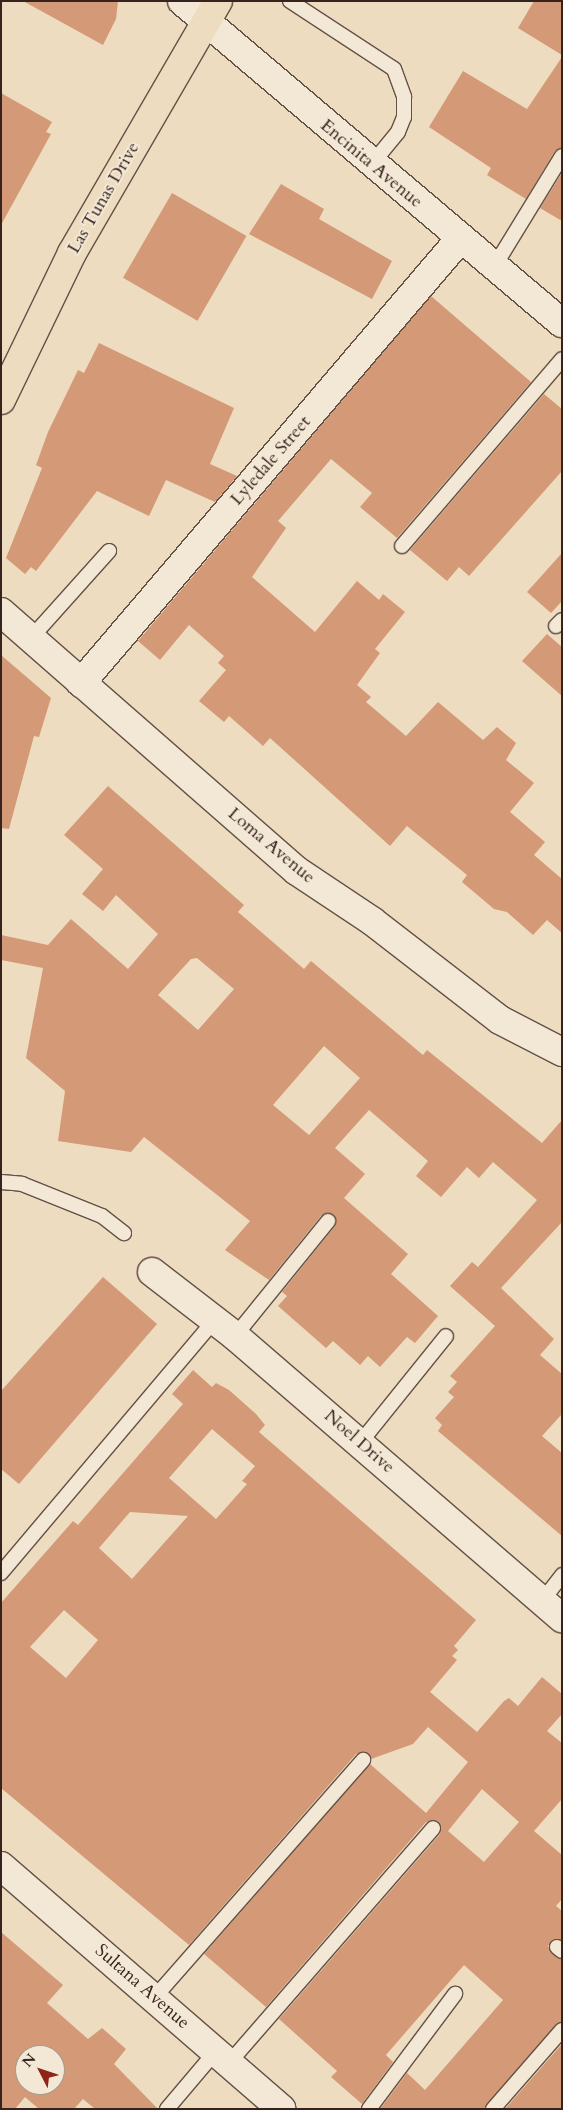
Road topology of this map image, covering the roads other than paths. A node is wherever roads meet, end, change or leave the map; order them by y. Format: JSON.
{"nodes":[{"id":1,"x":182,"y":1,"type":"edge"},
{"id":2,"x":290,"y":1,"type":"edge"},
{"id":3,"x":212,"y":12,"type":"edge"},
{"id":4,"x":562,"y":156,"type":"edge"},
{"id":5,"x":371,"y":165,"type":"junction"},
{"id":6,"x":460,"y":239,"type":"junction"},
{"id":7,"x":494,"y":267,"type":"junction"},
{"id":8,"x":562,"y":323,"type":"edge"},
{"id":9,"x":562,"y":359,"type":"edge"},
{"id":10,"x":1,"y":400,"type":"edge"},
{"id":11,"x":402,"y":546,"type":"dead end"},
{"id":12,"x":108,"y":551,"type":"dead end"},
{"id":13,"x":1,"y":612,"type":"edge"},
{"id":14,"x":31,"y":638,"type":"junction"},
{"id":15,"x":81,"y":683,"type":"junction"},
{"id":16,"x":562,"y":1052,"type":"edge"},
{"id":17,"x":1,"y":1182,"type":"edge"},
{"id":18,"x":328,"y":1221,"type":"dead end"},
{"id":19,"x":124,"y":1233,"type":"dead end"},
{"id":20,"x":152,"y":1272,"type":"dead end"},
{"id":21,"x":224,"y":1329,"type":"junction"},
{"id":22,"x":446,"y":1336,"type":"dead end"},
{"id":23,"x":360,"y":1444,"type":"junction"},
{"id":24,"x":1,"y":1573,"type":"edge"},
{"id":25,"x":562,"y":1575,"type":"edge"},
{"id":26,"x":552,"y":1610,"type":"edge"},
{"id":27,"x":363,"y":1760,"type":"dead end"},
{"id":28,"x":433,"y":1828,"type":"dead end"},
{"id":29,"x":1,"y":1866,"type":"edge"},
{"id":30,"x":454,"y":1994,"type":"dead end"},
{"id":31,"x":154,"y":1998,"type":"junction"},
{"id":32,"x":562,"y":2030,"type":"edge"},
{"id":33,"x":223,"y":2057,"type":"junction"},
{"id":34,"x":167,"y":2109,"type":"edge"},
{"id":35,"x":282,"y":2109,"type":"edge"},
{"id":36,"x":369,"y":2109,"type":"edge"},
{"id":37,"x":493,"y":2109,"type":"edge"}],
"edges":[{"from":1,"to":3,"type":"street","name":"Encinita Avenue"},
{"from":2,"to":5,"type":"lane"},
{"from":3,"to":5,"type":"street","name":"Encinita Avenue"},
{"from":3,"to":10,"type":"main road","name":"Las Tunas Drive"},
{"from":4,"to":7,"type":"lane"},
{"from":5,"to":6,"type":"street","name":"Encinita Avenue"},
{"from":6,"to":7,"type":"street","name":"Encinita Avenue"},
{"from":6,"to":15,"type":"street","name":"Lyledale Street"},
{"from":7,"to":8,"type":"street","name":"Encinita Avenue"},
{"from":9,"to":11,"type":"lane"},
{"from":12,"to":14,"type":"lane"},
{"from":13,"to":14,"type":"street","name":"Loma Avenue"},
{"from":14,"to":15,"type":"street","name":"Loma Avenue"},
{"from":15,"to":16,"type":"street","name":"Loma Avenue"},
{"from":17,"to":19,"type":"lane"},
{"from":18,"to":21,"type":"lane"},
{"from":20,"to":21,"type":"street","name":"Noel Drive"},
{"from":21,"to":23,"type":"street","name":"Noel Drive"},
{"from":21,"to":24,"type":"lane"},
{"from":22,"to":23,"type":"lane"},
{"from":23,"to":26,"type":"street","name":"Noel Drive"},
{"from":25,"to":26,"type":"lane"},
{"from":27,"to":31,"type":"lane"},
{"from":28,"to":33,"type":"lane"},
{"from":29,"to":31,"type":"street","name":"Sultana Avenue"},
{"from":30,"to":36,"type":"lane"},
{"from":31,"to":33,"type":"street","name":"Sultana Avenue"},
{"from":32,"to":37,"type":"lane"},
{"from":33,"to":34,"type":"lane"},
{"from":33,"to":35,"type":"street","name":"Sultana Avenue"}]}
